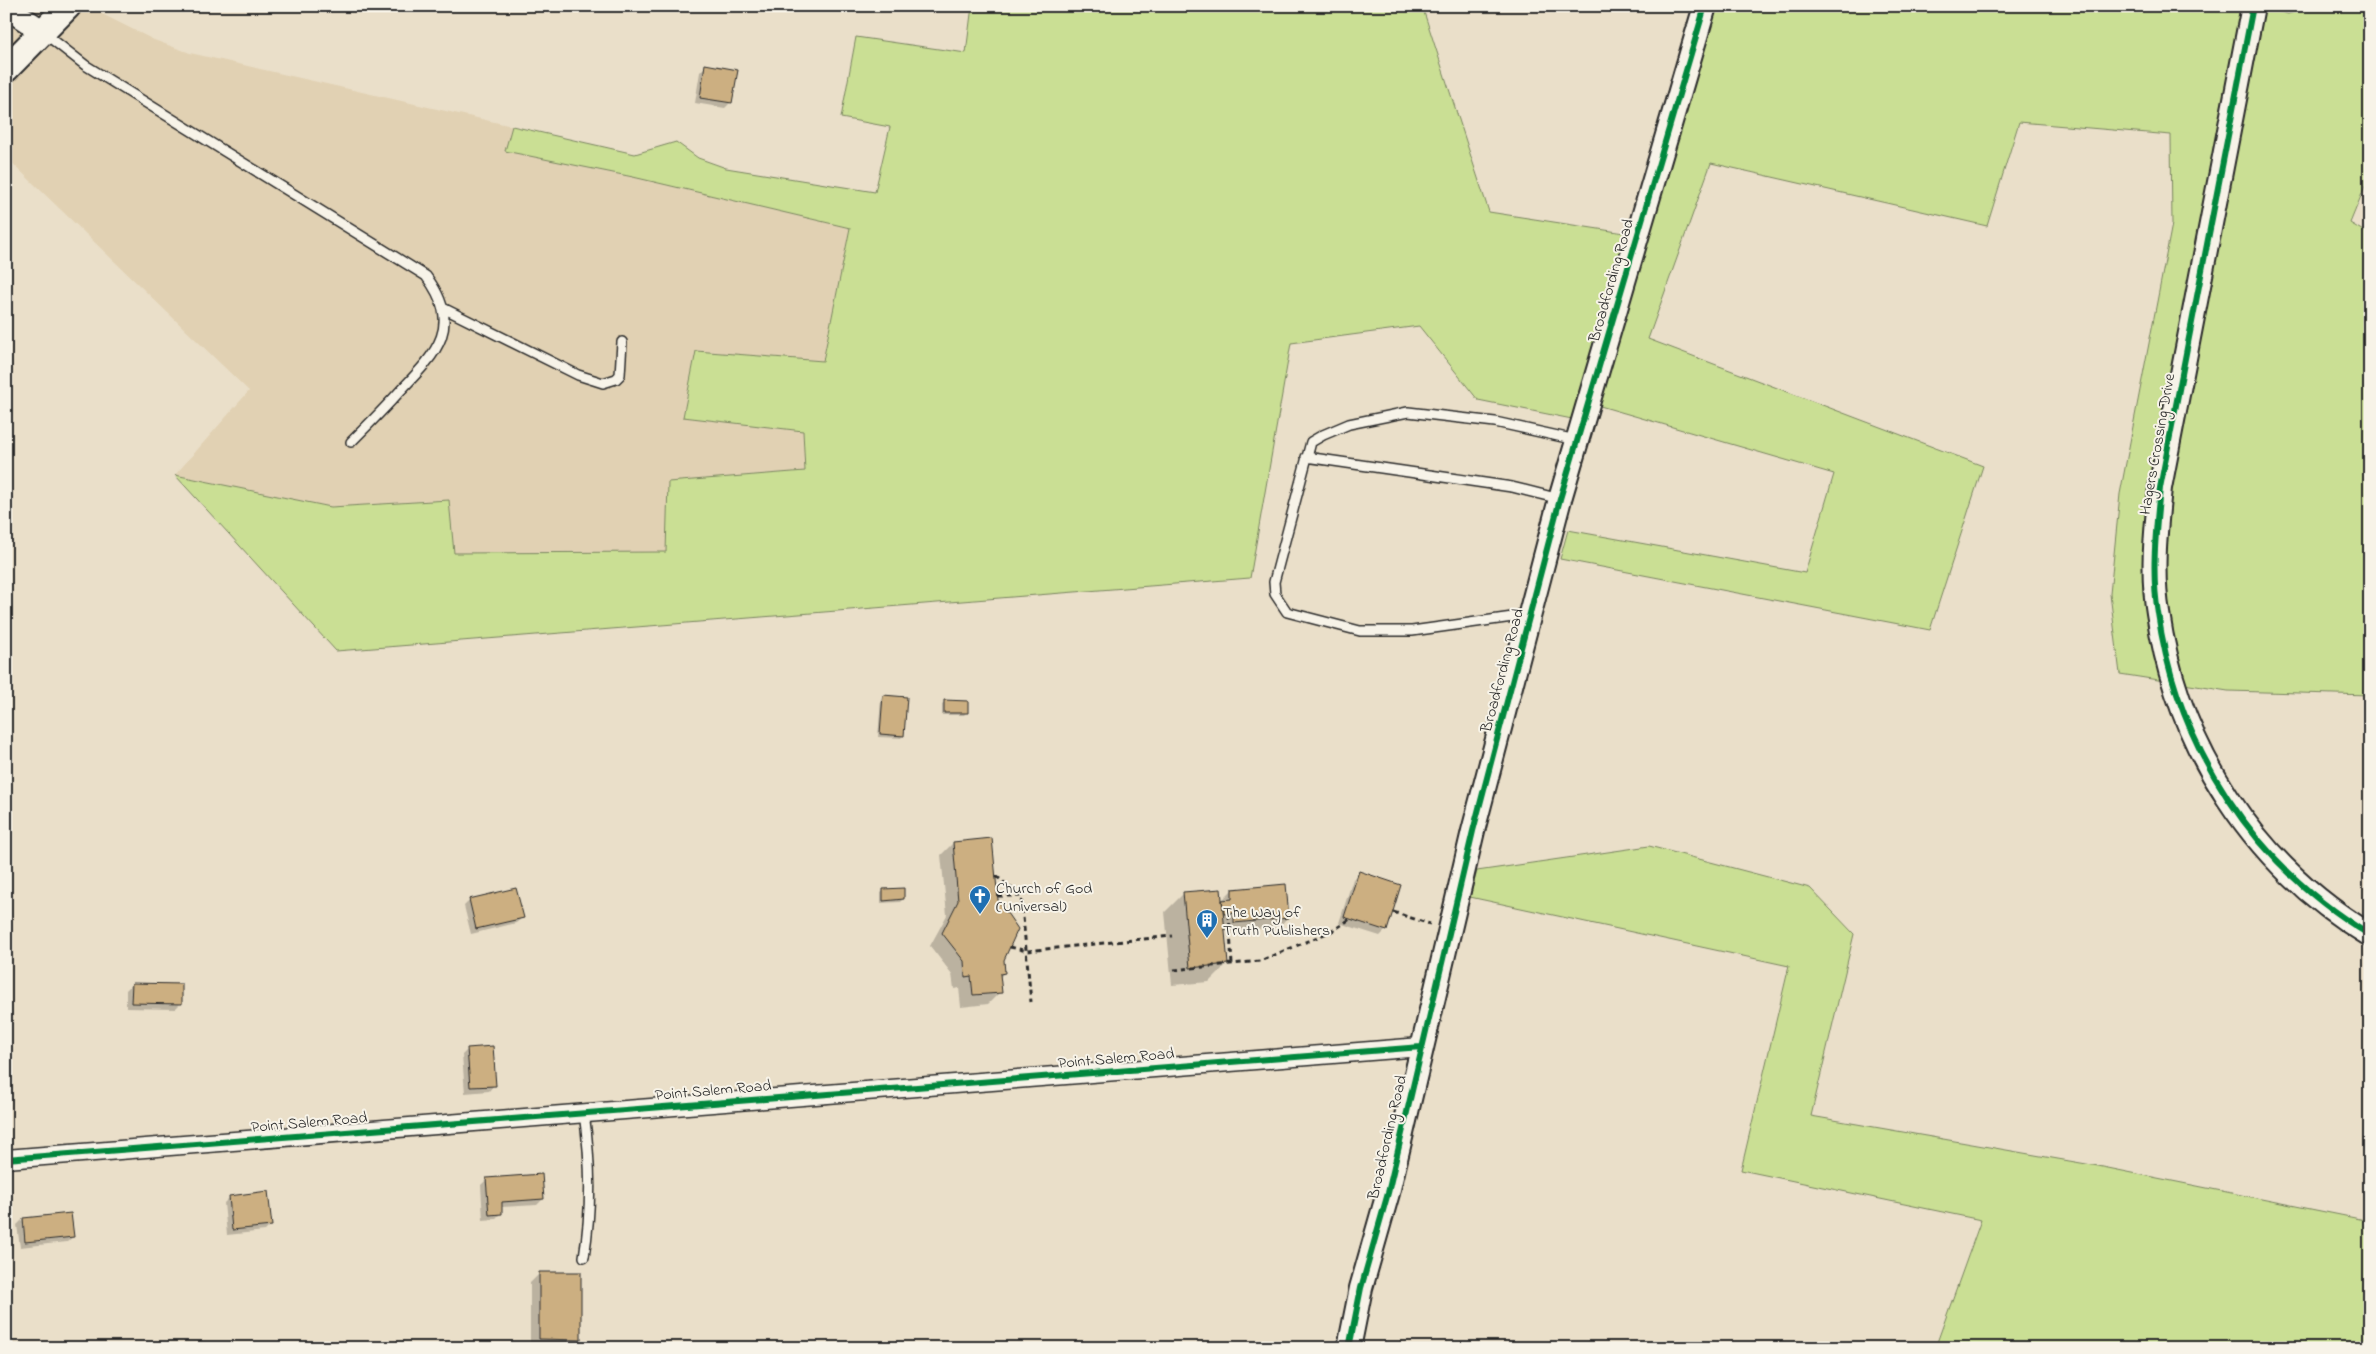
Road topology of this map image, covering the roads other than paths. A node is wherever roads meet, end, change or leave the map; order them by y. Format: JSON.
{"nodes":[{"id":1,"x":26,"y":6,"type":"edge"},
{"id":2,"x":68,"y":6,"type":"edge"},
{"id":3,"x":1705,"y":6,"type":"edge"},
{"id":4,"x":2253,"y":6,"type":"edge"},
{"id":5,"x":6,"y":7,"type":"edge"},
{"id":6,"x":42,"y":31,"type":"junction"},
{"id":7,"x":6,"y":70,"type":"edge"},
{"id":8,"x":443,"y":308,"type":"junction"},
{"id":9,"x":622,"y":342,"type":"dead end"},
{"id":10,"x":1576,"y":440,"type":"junction"},
{"id":11,"x":351,"y":442,"type":"dead end"},
{"id":12,"x":1306,"y":457,"type":"junction"},
{"id":13,"x":1560,"y":500,"type":"junction"},
{"id":14,"x":1530,"y":615,"type":"junction"},
{"id":15,"x":2370,"y":935,"type":"edge"},
{"id":16,"x":1421,"y":1047,"type":"junction"},
{"id":17,"x":584,"y":1113,"type":"junction"},
{"id":18,"x":6,"y":1159,"type":"edge"},
{"id":19,"x":584,"y":1257,"type":"dead end"},
{"id":20,"x":1349,"y":1348,"type":"edge"}],
"edges":[{"from":1,"to":6,"type":"street"},
{"from":2,"to":6,"type":"main road"},
{"from":3,"to":10,"type":"street","name":"Broadfording Road"},
{"from":4,"to":15,"type":"street","name":"Hagers Crossing Drive"},
{"from":5,"to":6,"type":"street"},
{"from":6,"to":7,"type":"main road"},
{"from":6,"to":8,"type":"lane"},
{"from":8,"to":9,"type":"lane"},
{"from":8,"to":11,"type":"lane"},
{"from":10,"to":12,"type":"lane"},
{"from":10,"to":13,"type":"street","name":"Broadfording Road"},
{"from":12,"to":13,"type":"lane"},
{"from":12,"to":14,"type":"lane"},
{"from":13,"to":14,"type":"street","name":"Broadfording Road"},
{"from":14,"to":16,"type":"street","name":"Broadfording Road"},
{"from":16,"to":17,"type":"street","name":"Point Salem Road"},
{"from":16,"to":20,"type":"street","name":"Broadfording Road"},
{"from":17,"to":18,"type":"street","name":"Point Salem Road"},
{"from":17,"to":19,"type":"lane"}]}
